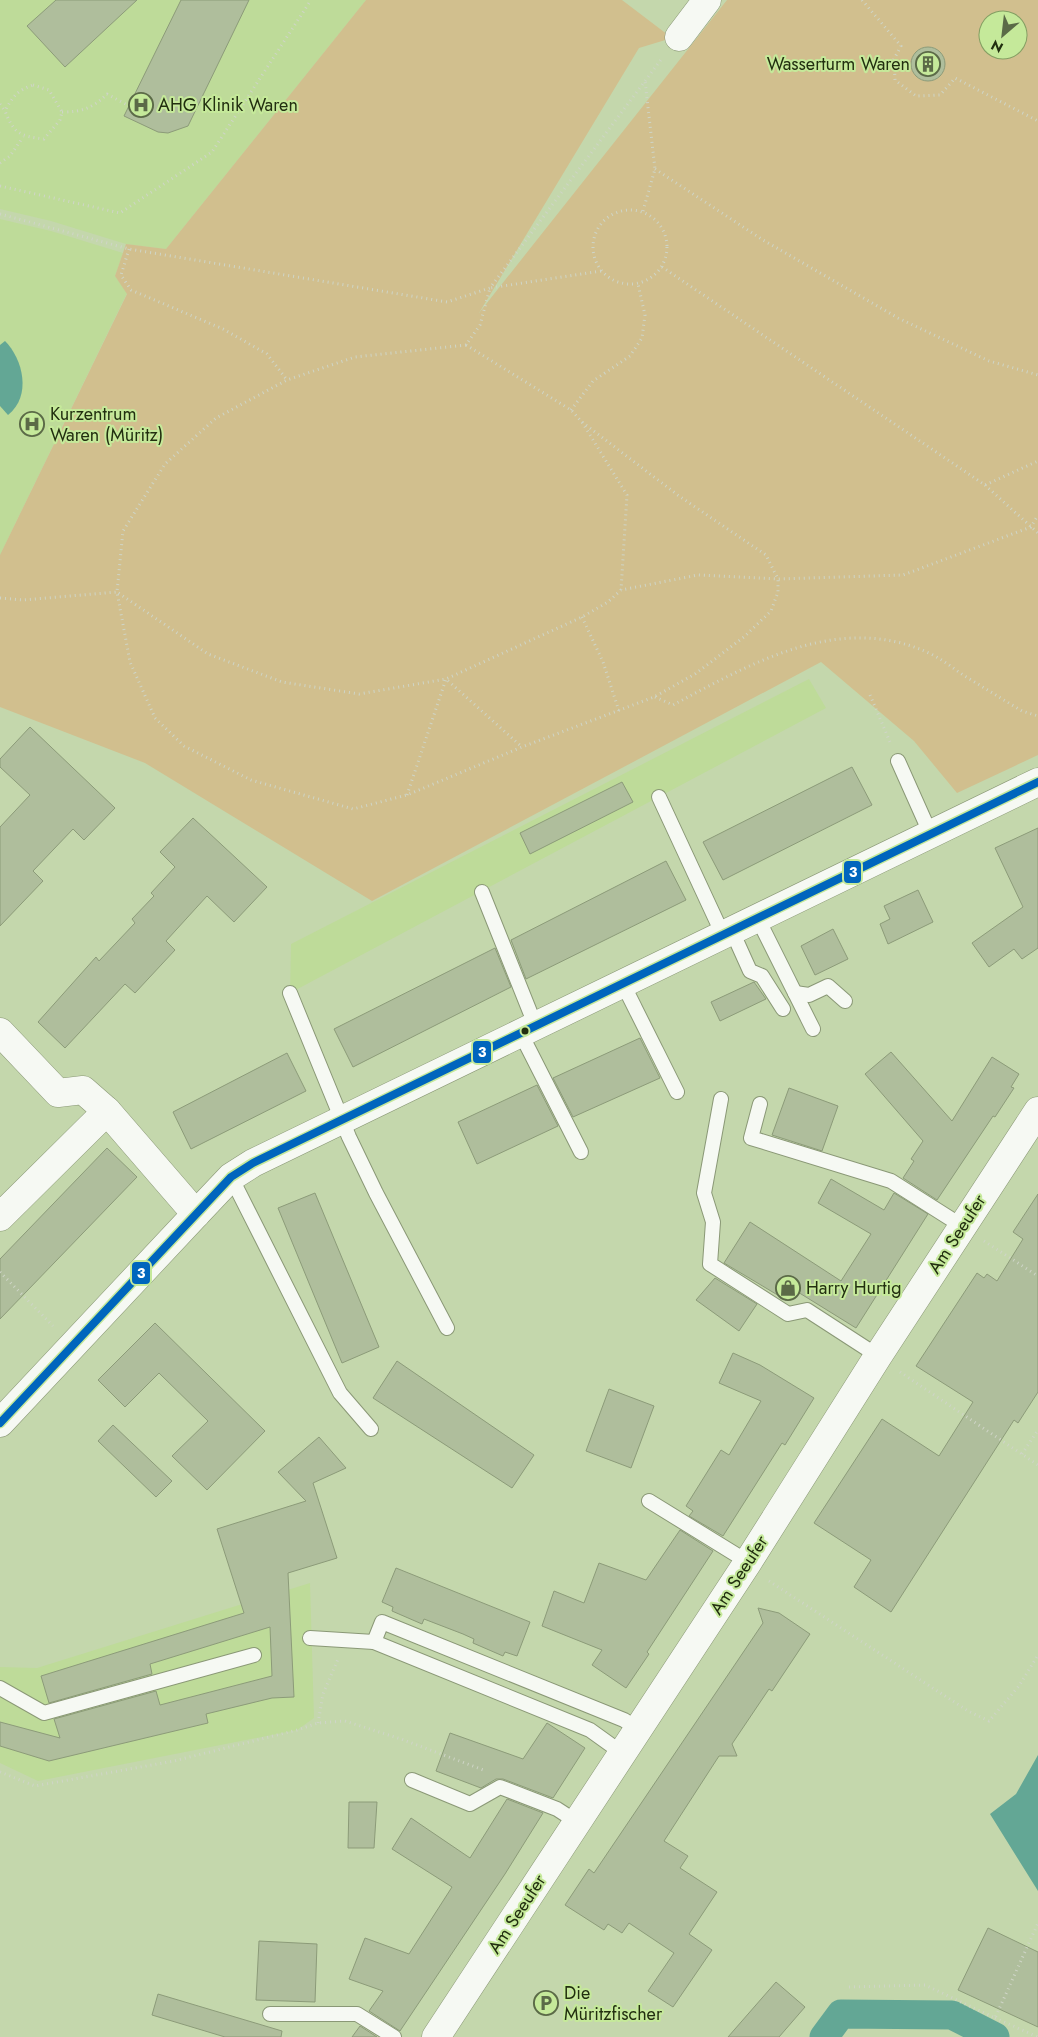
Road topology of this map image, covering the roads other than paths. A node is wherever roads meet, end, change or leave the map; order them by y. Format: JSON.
{"nodes":[{"id":1,"x":707,"y":0,"type":"edge"},
{"id":2,"x":679,"y":37,"type":"road end"},
{"id":3,"x":898,"y":761,"type":"road end"},
{"id":4,"x":1038,"y":782,"type":"edge"},
{"id":5,"x":659,"y":797,"type":"dead end"},
{"id":6,"x":931,"y":835,"type":"junction"},
{"id":7,"x":482,"y":892,"type":"dead end"},
{"id":8,"x":758,"y":919,"type":"junction"},
{"id":9,"x":727,"y":933,"type":"junction"},
{"id":10,"x":623,"y":984,"type":"junction"},
{"id":11,"x":290,"y":993,"type":"dead end"},
{"id":12,"x":795,"y":993,"type":"junction"},
{"id":13,"x":845,"y":1001,"type":"dead end"},
{"id":14,"x":783,"y":1009,"type":"dead end"},
{"id":15,"x":813,"y":1029,"type":"dead end"},
{"id":16,"x":528,"y":1031,"type":"junction"},
{"id":17,"x":0,"y":1032,"type":"edge"},
{"id":18,"x":677,"y":1092,"type":"dead end"},
{"id":19,"x":721,"y":1099,"type":"dead end"},
{"id":20,"x":760,"y":1104,"type":"dead end"},
{"id":21,"x":107,"y":1111,"type":"junction"},
{"id":22,"x":1038,"y":1111,"type":"edge"},
{"id":23,"x":342,"y":1120,"type":"junction"},
{"id":24,"x":581,"y":1152,"type":"dead end"},
{"id":25,"x":232,"y":1177,"type":"junction"},
{"id":26,"x":196,"y":1214,"type":"junction"},
{"id":27,"x":0,"y":1217,"type":"edge"},
{"id":28,"x":962,"y":1226,"type":"junction"},
{"id":29,"x":447,"y":1328,"type":"dead end"},
{"id":30,"x":878,"y":1356,"type":"junction"},
{"id":31,"x":0,"y":1423,"type":"edge"},
{"id":32,"x":371,"y":1429,"type":"dead end"},
{"id":33,"x":649,"y":1501,"type":"dead end"},
{"id":34,"x":748,"y":1562,"type":"junction"},
{"id":35,"x":310,"y":1638,"type":"dead end"},
{"id":36,"x":374,"y":1642,"type":"junction"},
{"id":37,"x":254,"y":1655,"type":"dead end"},
{"id":38,"x":0,"y":1688,"type":"edge"},
{"id":39,"x":638,"y":1729,"type":"junction"},
{"id":40,"x":622,"y":1752,"type":"junction"},
{"id":41,"x":412,"y":1780,"type":"dead end"},
{"id":42,"x":576,"y":1822,"type":"junction"},
{"id":43,"x":270,"y":2014,"type":"dead end"},
{"id":44,"x":394,"y":2037,"type":"edge"},
{"id":45,"x":436,"y":2037,"type":"edge"}],
"edges":[{"from":1,"to":2,"type":"street"},
{"from":3,"to":6,"type":"lane"},
{"from":4,"to":6,"type":"street"},
{"from":5,"to":9,"type":"lane"},
{"from":6,"to":8,"type":"street"},
{"from":7,"to":16,"type":"lane"},
{"from":8,"to":9,"type":"street"},
{"from":8,"to":12,"type":"lane"},
{"from":9,"to":10,"type":"street"},
{"from":9,"to":14,"type":"lane"},
{"from":10,"to":16,"type":"street"},
{"from":10,"to":18,"type":"lane"},
{"from":11,"to":23,"type":"lane"},
{"from":12,"to":13,"type":"lane"},
{"from":12,"to":15,"type":"lane"},
{"from":16,"to":23,"type":"street"},
{"from":16,"to":24,"type":"lane"},
{"from":17,"to":21,"type":"street"},
{"from":19,"to":30,"type":"lane"},
{"from":20,"to":28,"type":"lane"},
{"from":21,"to":26,"type":"street"},
{"from":21,"to":27,"type":"street"},
{"from":22,"to":28,"type":"street","name":"Am Seeufer"},
{"from":23,"to":25,"type":"street"},
{"from":23,"to":29,"type":"lane"},
{"from":25,"to":26,"type":"street"},
{"from":25,"to":32,"type":"lane"},
{"from":26,"to":31,"type":"street"},
{"from":28,"to":30,"type":"street","name":"Am Seeufer"},
{"from":30,"to":34,"type":"street","name":"Am Seeufer"},
{"from":33,"to":34,"type":"lane"},
{"from":34,"to":39,"type":"street","name":"Am Seeufer"},
{"from":35,"to":36,"type":"lane"},
{"from":36,"to":39,"type":"lane"},
{"from":36,"to":40,"type":"lane"},
{"from":37,"to":38,"type":"lane"},
{"from":39,"to":40,"type":"street","name":"Am Seeufer"},
{"from":40,"to":42,"type":"street","name":"Am Seeufer"},
{"from":41,"to":42,"type":"lane"},
{"from":42,"to":45,"type":"street","name":"Am Seeufer"},
{"from":43,"to":44,"type":"lane"}]}
